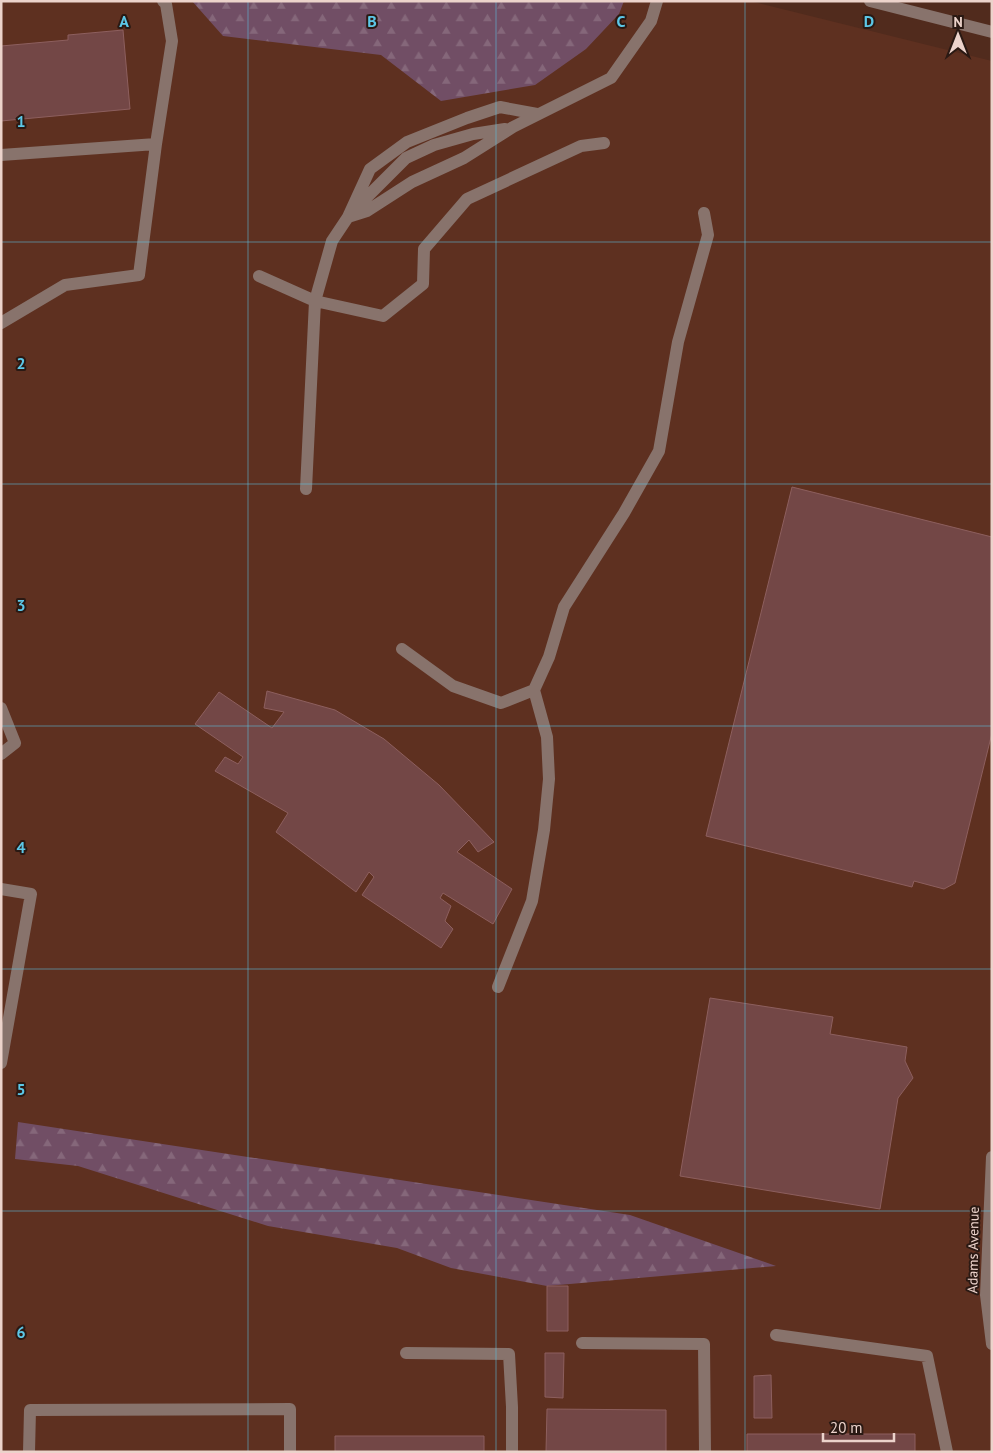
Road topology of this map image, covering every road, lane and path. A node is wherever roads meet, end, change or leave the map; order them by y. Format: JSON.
{"nodes":[{"id":1,"x":162,"y":1,"type":"edge"},
{"id":2,"x":657,"y":1,"type":"edge"},
{"id":3,"x":870,"y":1,"type":"edge"},
{"id":4,"x":992,"y":32,"type":"edge"},
{"id":5,"x":537,"y":114,"type":"junction"},
{"id":6,"x":513,"y":127,"type":"junction"},
{"id":7,"x":604,"y":143,"type":"dead end"},
{"id":8,"x":156,"y":144,"type":"junction"},
{"id":9,"x":1,"y":155,"type":"edge"},
{"id":10,"x":704,"y":213,"type":"dead end"},
{"id":11,"x":348,"y":217,"type":"junction"},
{"id":12,"x":259,"y":276,"type":"dead end"},
{"id":13,"x":315,"y":301,"type":"junction"},
{"id":14,"x":1,"y":323,"type":"edge"},
{"id":15,"x":306,"y":489,"type":"dead end"},
{"id":16,"x":402,"y":649,"type":"dead end"},
{"id":17,"x":534,"y":690,"type":"junction"},
{"id":18,"x":1,"y":708,"type":"edge"},
{"id":19,"x":1,"y":754,"type":"edge"},
{"id":20,"x":1,"y":889,"type":"edge"},
{"id":21,"x":498,"y":987,"type":"dead end"},
{"id":22,"x":1,"y":1063,"type":"edge"},
{"id":23,"x":992,"y":1158,"type":"edge"},
{"id":24,"x":990,"y":1210,"type":"edge"},
{"id":25,"x":776,"y":1335,"type":"dead end"},
{"id":26,"x":582,"y":1342,"type":"dead end"},
{"id":27,"x":992,"y":1344,"type":"edge"},
{"id":28,"x":406,"y":1353,"type":"dead end"},
{"id":29,"x":29,"y":1452,"type":"edge"},
{"id":30,"x":290,"y":1452,"type":"edge"},
{"id":31,"x":512,"y":1452,"type":"edge"},
{"id":32,"x":705,"y":1452,"type":"edge"},
{"id":33,"x":947,"y":1452,"type":"edge"}],
"edges":[{"from":1,"to":8,"type":"street"},
{"from":2,"to":5,"type":"street"},
{"from":3,"to":4,"type":"street"},
{"from":5,"to":6,"type":"street"},
{"from":5,"to":11,"type":"street"},
{"from":6,"to":11,"type":"street"},
{"from":6,"to":11,"type":"street"},
{"from":7,"to":13,"type":"street"},
{"from":8,"to":9,"type":"street"},
{"from":8,"to":14,"type":"street"},
{"from":10,"to":17,"type":"street"},
{"from":11,"to":13,"type":"street"},
{"from":12,"to":13,"type":"street"},
{"from":13,"to":15,"type":"street"},
{"from":16,"to":17,"type":"street"},
{"from":17,"to":21,"type":"street"},
{"from":18,"to":19,"type":"street"},
{"from":20,"to":22,"type":"street"},
{"from":23,"to":24,"type":"street","name":"Adams Avenue"},
{"from":24,"to":27,"type":"street","name":"Adams Avenue"},
{"from":25,"to":33,"type":"street"},
{"from":26,"to":32,"type":"street"},
{"from":28,"to":31,"type":"street"},
{"from":29,"to":30,"type":"street"}]}
